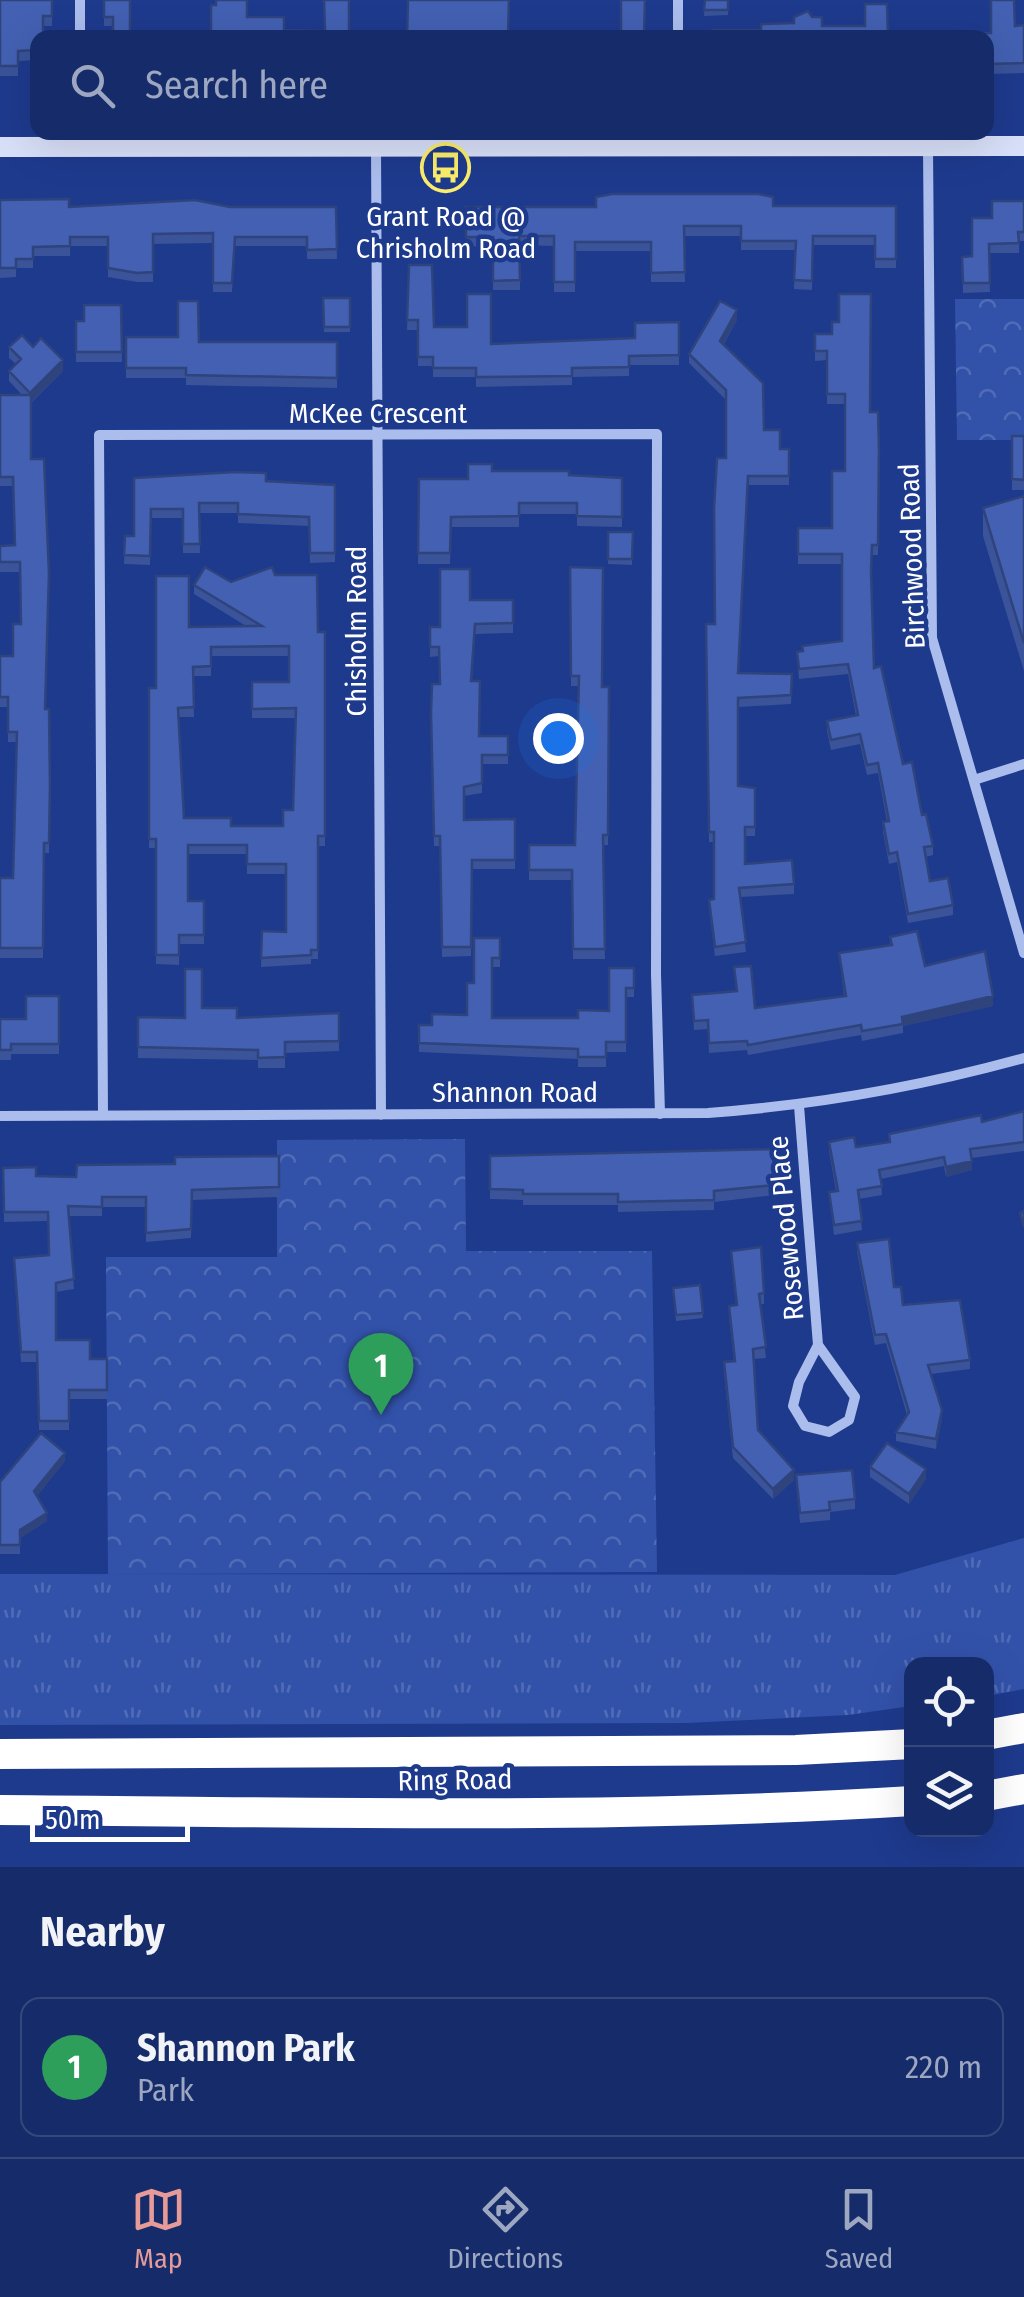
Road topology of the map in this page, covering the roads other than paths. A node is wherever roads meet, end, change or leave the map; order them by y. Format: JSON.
{"nodes":[{"id":1,"x":80,"y":0,"type":"edge"},
{"id":2,"x":678,"y":0,"type":"edge"},
{"id":3,"x":80,"y":30,"type":"edge"},
{"id":4,"x":678,"y":30,"type":"edge"},
{"id":5,"x":70,"y":140,"type":"edge"},
{"id":6,"x":117,"y":140,"type":"edge"},
{"id":7,"x":640,"y":140,"type":"edge"},
{"id":8,"x":714,"y":140,"type":"edge"},
{"id":9,"x":928,"y":146,"type":"junction"},
{"id":10,"x":1024,"y":146,"type":"edge"},
{"id":11,"x":0,"y":147,"type":"edge"},
{"id":12,"x":376,"y":147,"type":"junction"},
{"id":13,"x":378,"y":436,"type":"junction"},
{"id":14,"x":1024,"y":764,"type":"edge"},
{"id":15,"x":974,"y":780,"type":"junction"},
{"id":16,"x":1024,"y":953,"type":"edge"},
{"id":17,"x":1024,"y":1058,"type":"edge"},
{"id":18,"x":798,"y":1106,"type":"junction"},
{"id":19,"x":381,"y":1114,"type":"junction"},
{"id":20,"x":660,"y":1114,"type":"junction"},
{"id":21,"x":103,"y":1115,"type":"junction"},
{"id":22,"x":0,"y":1116,"type":"edge"},
{"id":23,"x":818,"y":1345,"type":"junction"},
{"id":24,"x":1024,"y":1728,"type":"edge"},
{"id":25,"x":994,"y":1734,"type":"edge"},
{"id":26,"x":904,"y":1744,"type":"edge"},
{"id":27,"x":0,"y":1754,"type":"edge"},
{"id":28,"x":1024,"y":1789,"type":"edge"},
{"id":29,"x":994,"y":1795,"type":"edge"},
{"id":30,"x":904,"y":1801,"type":"edge"},
{"id":31,"x":0,"y":1810,"type":"edge"}],
"edges":[{"from":1,"to":3,"type":"street"},
{"from":2,"to":4,"type":"street"},
{"from":5,"to":11,"type":"street"},
{"from":6,"to":12,"type":"street"},
{"from":7,"to":12,"type":"street"},
{"from":8,"to":9,"type":"street"},
{"from":9,"to":10,"type":"street"},
{"from":9,"to":15,"type":"street","name":"Birchwood Road"},
{"from":12,"to":13,"type":"street","name":"Chisholm Road"},
{"from":13,"to":19,"type":"street","name":"Chisholm Road"},
{"from":13,"to":20,"type":"street","name":"McKee Crescent"},
{"from":13,"to":21,"type":"street","name":"McKee Crescent"},
{"from":14,"to":15,"type":"street"},
{"from":15,"to":16,"type":"street","name":"Birchwood Road"},
{"from":17,"to":18,"type":"street","name":"Shannon Road"},
{"from":18,"to":20,"type":"street","name":"Shannon Road"},
{"from":18,"to":23,"type":"street","name":"Rosewood Place"},
{"from":19,"to":20,"type":"street","name":"Shannon Road"},
{"from":19,"to":21,"type":"street","name":"Shannon Road"},
{"from":21,"to":22,"type":"street","name":"Shannon Road"},
{"from":23,"to":23,"type":"street","name":"Rosewood Place"},
{"from":24,"to":25,"type":"highway"},
{"from":26,"to":27,"type":"highway","name":"Ring Road"},
{"from":28,"to":29,"type":"highway"},
{"from":30,"to":31,"type":"highway","name":"Ring Road"}]}
